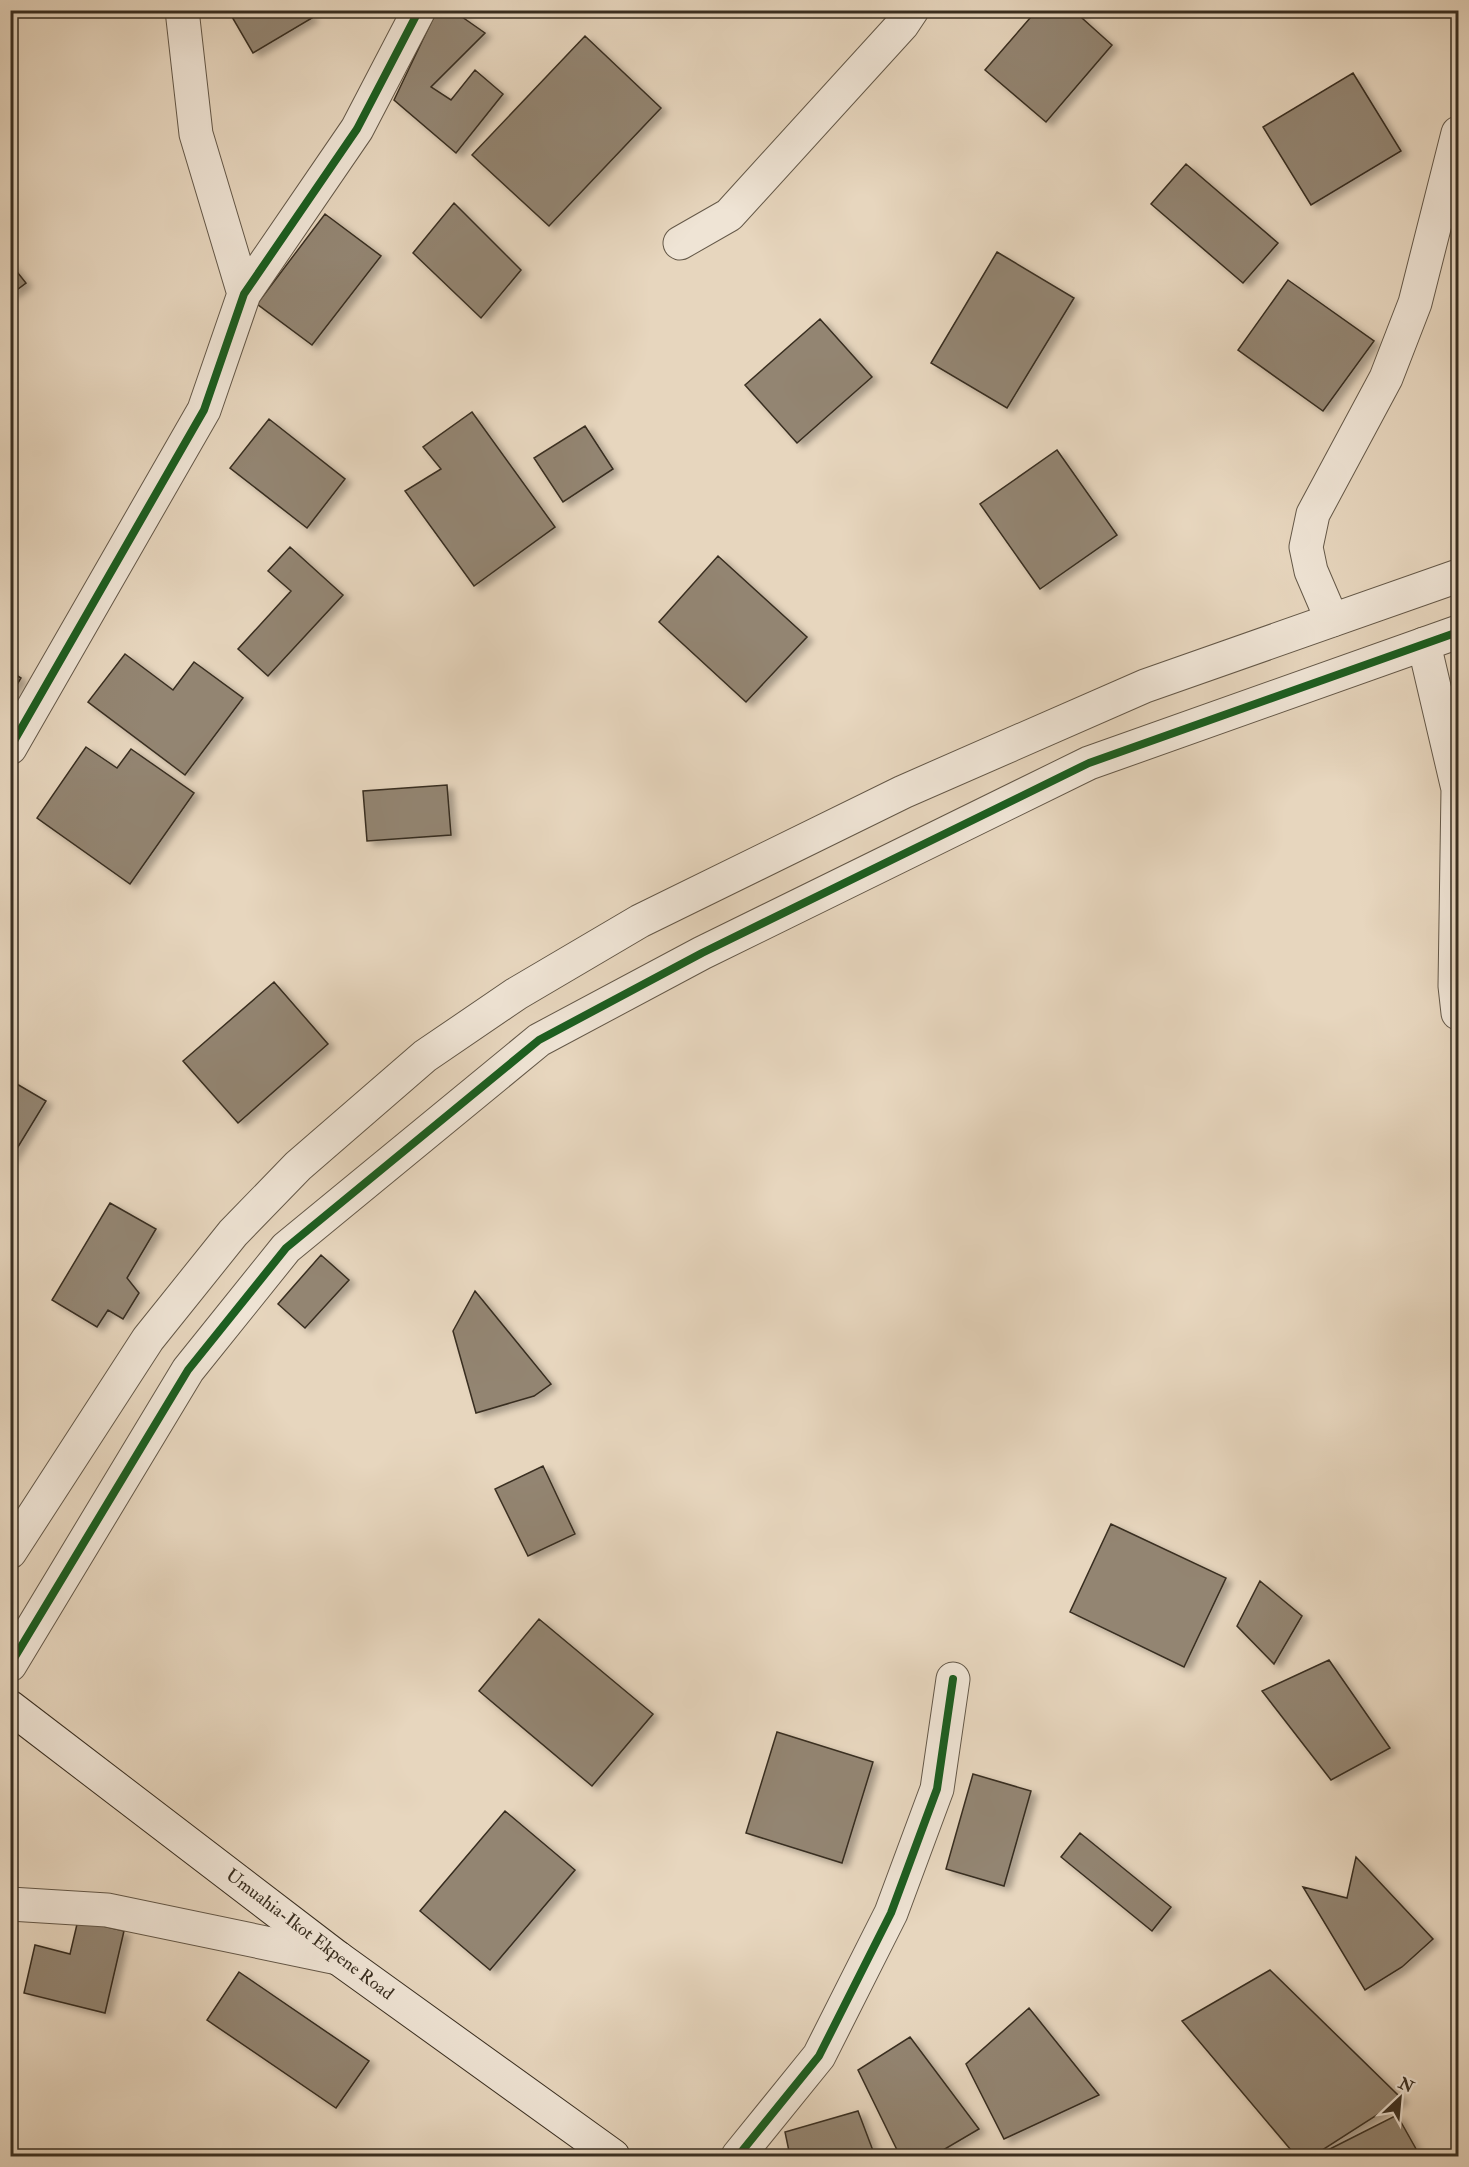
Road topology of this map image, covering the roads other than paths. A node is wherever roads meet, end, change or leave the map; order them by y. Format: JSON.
{"nodes":[{"id":1,"x":182,"y":10,"type":"edge"},
{"id":2,"x":419,"y":10,"type":"edge"},
{"id":3,"x":912,"y":10,"type":"edge"},
{"id":4,"x":1458,"y":133,"type":"edge"},
{"id":5,"x":680,"y":243,"type":"dead end"},
{"id":6,"x":244,"y":294,"type":"junction"},
{"id":7,"x":1458,"y":576,"type":"edge"},
{"id":8,"x":1332,"y":620,"type":"junction"},
{"id":9,"x":1458,"y":632,"type":"edge"},
{"id":10,"x":1424,"y":644,"type":"junction"},
{"id":11,"x":10,"y":748,"type":"edge"},
{"id":12,"x":1458,"y":1012,"type":"edge"},
{"id":13,"x":10,"y":1552,"type":"edge"},
{"id":14,"x":10,"y":1665,"type":"edge"},
{"id":15,"x":953,"y":1679,"type":"dead end"},
{"id":16,"x":10,"y":1707,"type":"edge"},
{"id":17,"x":10,"y":1904,"type":"edge"},
{"id":18,"x":338,"y":1958,"type":"junction"},
{"id":19,"x":613,"y":2157,"type":"edge"},
{"id":20,"x":738,"y":2157,"type":"edge"}],
"edges":[{"from":1,"to":6,"type":"street"},
{"from":2,"to":6,"type":"street"},
{"from":3,"to":5,"type":"street"},
{"from":4,"to":8,"type":"street"},
{"from":6,"to":11,"type":"street"},
{"from":7,"to":8,"type":"street"},
{"from":8,"to":13,"type":"street"},
{"from":9,"to":10,"type":"street"},
{"from":10,"to":12,"type":"street"},
{"from":10,"to":14,"type":"street"},
{"from":15,"to":20,"type":"street"},
{"from":16,"to":18,"type":"street","name":"Umuahia-Ikot Ekpene Road"},
{"from":17,"to":18,"type":"street"},
{"from":18,"to":19,"type":"street","name":"Umuahia-Ikot Ekpene Road"}]}
